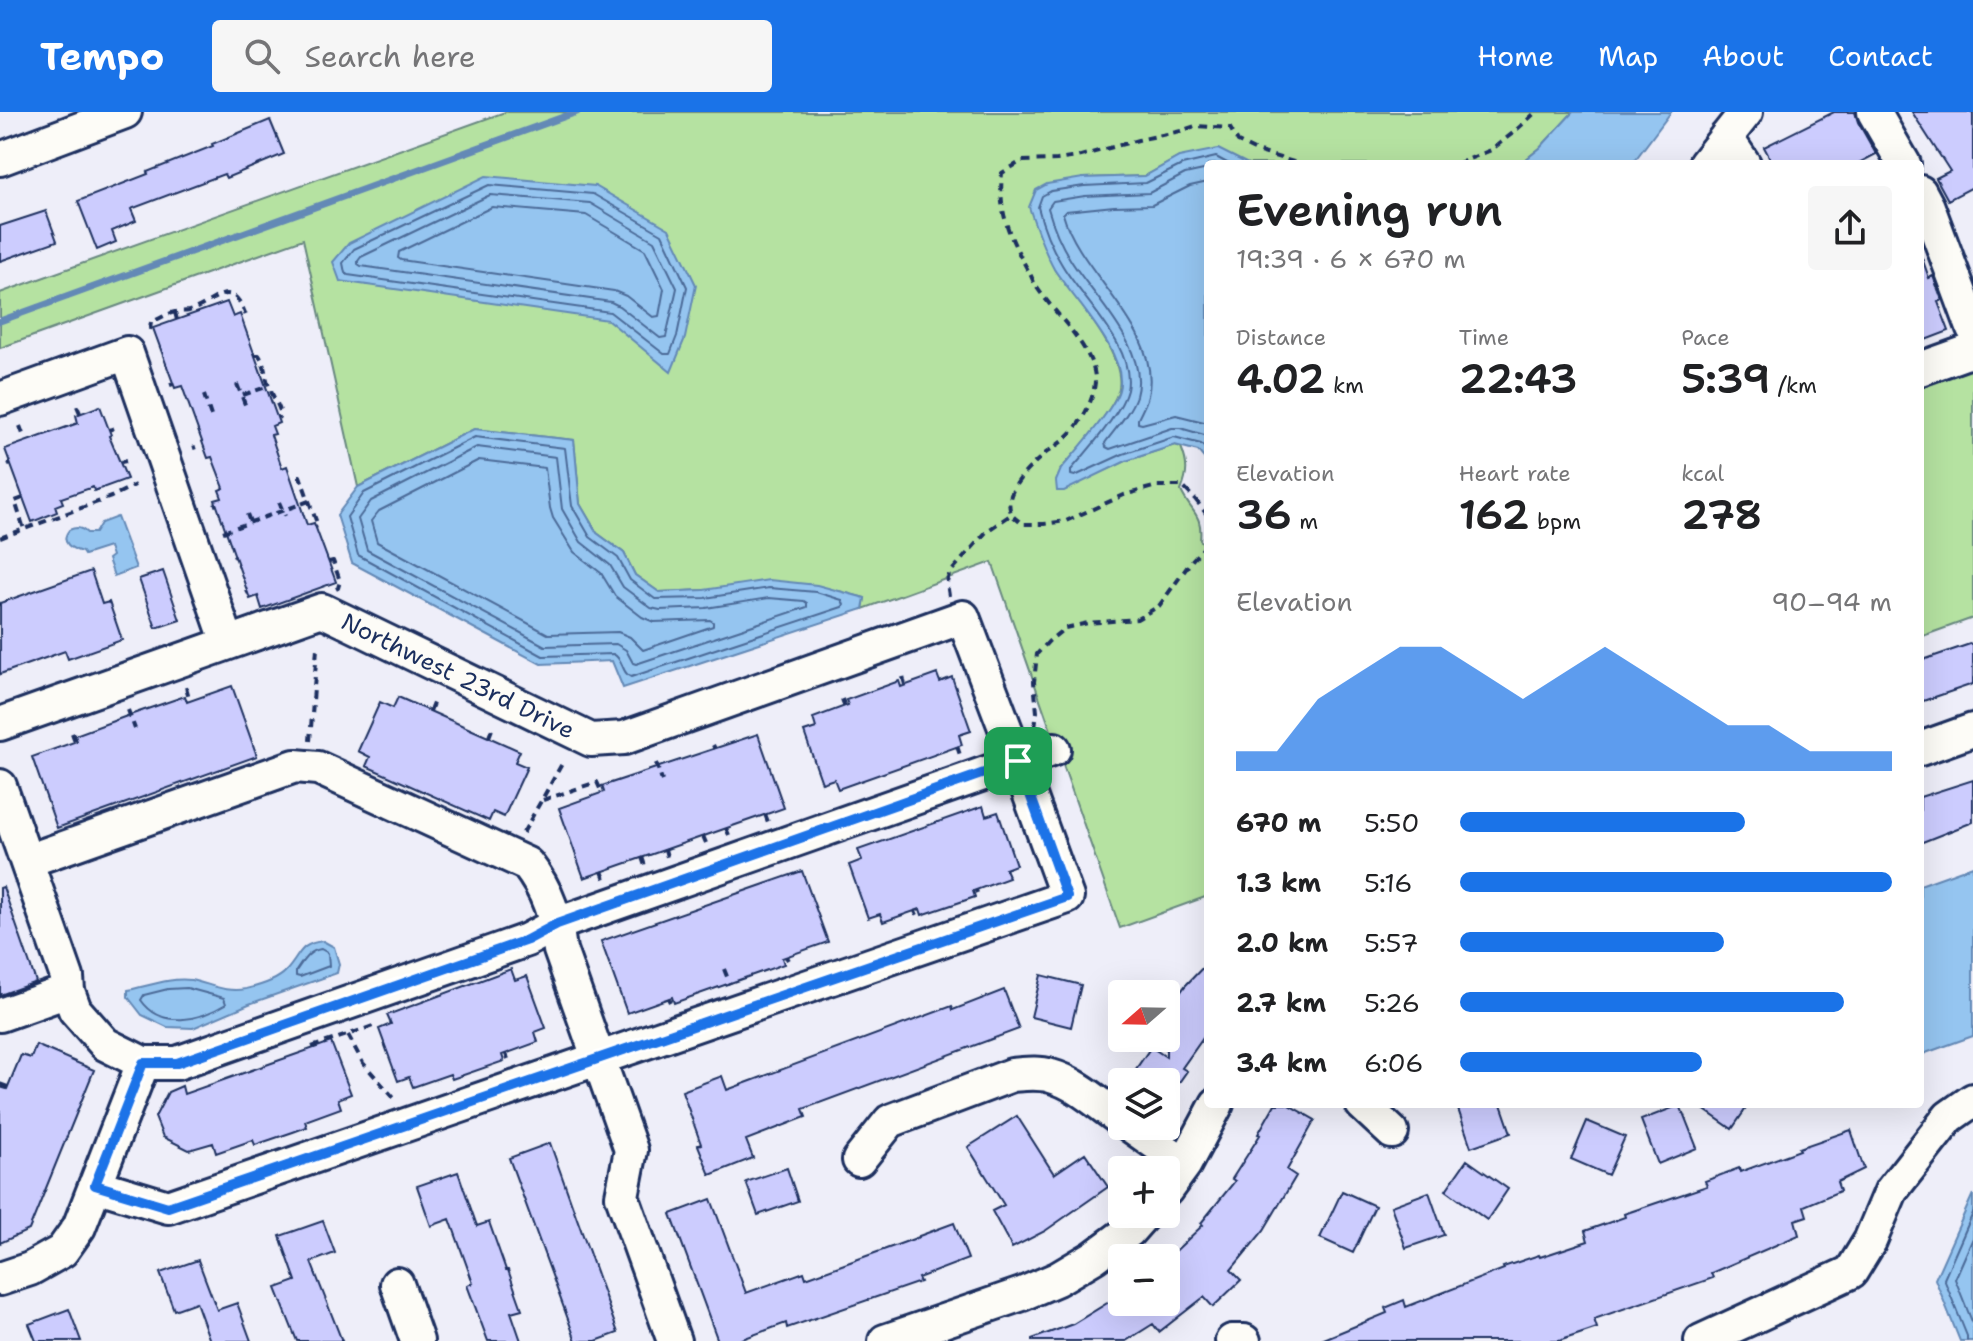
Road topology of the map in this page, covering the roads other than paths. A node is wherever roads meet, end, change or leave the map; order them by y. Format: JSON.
{"nodes":[{"id":1,"x":125,"y":112,"type":"edge"},
{"id":2,"x":1874,"y":112,"type":"edge"},
{"id":3,"x":1736,"y":124,"type":"edge"},
{"id":4,"x":0,"y":159,"type":"edge"},
{"id":5,"x":1708,"y":160,"type":"edge"},
{"id":6,"x":1743,"y":160,"type":"edge"},
{"id":7,"x":1902,"y":160,"type":"edge"},
{"id":8,"x":1924,"y":200,"type":"edge"},
{"id":9,"x":1973,"y":328,"type":"edge"},
{"id":10,"x":1973,"y":350,"type":"edge"},
{"id":11,"x":1924,"y":368,"type":"edge"},
{"id":12,"x":0,"y":399,"type":"edge"},
{"id":13,"x":228,"y":643,"type":"junction"},
{"id":14,"x":0,"y":724,"type":"edge"},
{"id":15,"x":1973,"y":730,"type":"edge"},
{"id":16,"x":1044,"y":738,"type":"road end"},
{"id":17,"x":1924,"y":748,"type":"edge"},
{"id":18,"x":1018,"y":761,"type":"junction"},
{"id":19,"x":0,"y":786,"type":"edge"},
{"id":20,"x":27,"y":861,"type":"junction"},
{"id":21,"x":557,"y":924,"type":"junction"},
{"id":22,"x":68,"y":991,"type":"junction"},
{"id":23,"x":0,"y":1015,"type":"edge"},
{"id":24,"x":600,"y":1059,"type":"junction"},
{"id":25,"x":143,"y":1063,"type":"junction"},
{"id":26,"x":1973,"y":1100,"type":"edge"},
{"id":27,"x":1215,"y":1108,"type":"edge"},
{"id":28,"x":1366,"y":1108,"type":"edge"},
{"id":29,"x":1108,"y":1110,"type":"edge"},
{"id":30,"x":1392,"y":1132,"type":"dead end"},
{"id":31,"x":1143,"y":1140,"type":"edge"},
{"id":32,"x":1157,"y":1156,"type":"edge"},
{"id":33,"x":859,"y":1160,"type":"dead end"},
{"id":34,"x":1180,"y":1170,"type":"edge"},
{"id":35,"x":95,"y":1185,"type":"junction"},
{"id":36,"x":1132,"y":1228,"type":"edge"},
{"id":37,"x":0,"y":1279,"type":"edge"},
{"id":38,"x":397,"y":1284,"type":"dead end"},
{"id":39,"x":417,"y":1341,"type":"edge"},
{"id":40,"x":674,"y":1341,"type":"edge"},
{"id":41,"x":885,"y":1341,"type":"edge"},
{"id":42,"x":1232,"y":1341,"type":"edge"},
{"id":43,"x":1244,"y":1341,"type":"edge"},
{"id":44,"x":1701,"y":1341,"type":"edge"}],
"edges":[{"from":1,"to":4,"type":"street"},
{"from":2,"to":7,"type":"street"},
{"from":3,"to":5,"type":"street"},
{"from":3,"to":6,"type":"street"},
{"from":8,"to":9,"type":"street"},
{"from":10,"to":11,"type":"street"},
{"from":12,"to":13,"type":"street"},
{"from":13,"to":14,"type":"street","name":"Northwest 23rd Drive"},
{"from":13,"to":18,"type":"street","name":"Northwest 23rd Drive"},
{"from":15,"to":17,"type":"street"},
{"from":16,"to":18,"type":"street"},
{"from":18,"to":21,"type":"street"},
{"from":18,"to":24,"type":"street"},
{"from":19,"to":20,"type":"street"},
{"from":20,"to":21,"type":"street"},
{"from":20,"to":22,"type":"street"},
{"from":21,"to":24,"type":"street"},
{"from":21,"to":25,"type":"street"},
{"from":22,"to":23,"type":"street"},
{"from":22,"to":25,"type":"street"},
{"from":24,"to":35,"type":"street"},
{"from":24,"to":40,"type":"street"},
{"from":25,"to":35,"type":"street"},
{"from":26,"to":44,"type":"street"},
{"from":27,"to":34,"type":"street"},
{"from":28,"to":30,"type":"street"},
{"from":29,"to":33,"type":"street"},
{"from":31,"to":32,"type":"street"},
{"from":35,"to":37,"type":"street"},
{"from":36,"to":41,"type":"street"},
{"from":38,"to":39,"type":"street"},
{"from":42,"to":43,"type":"street"}]}
